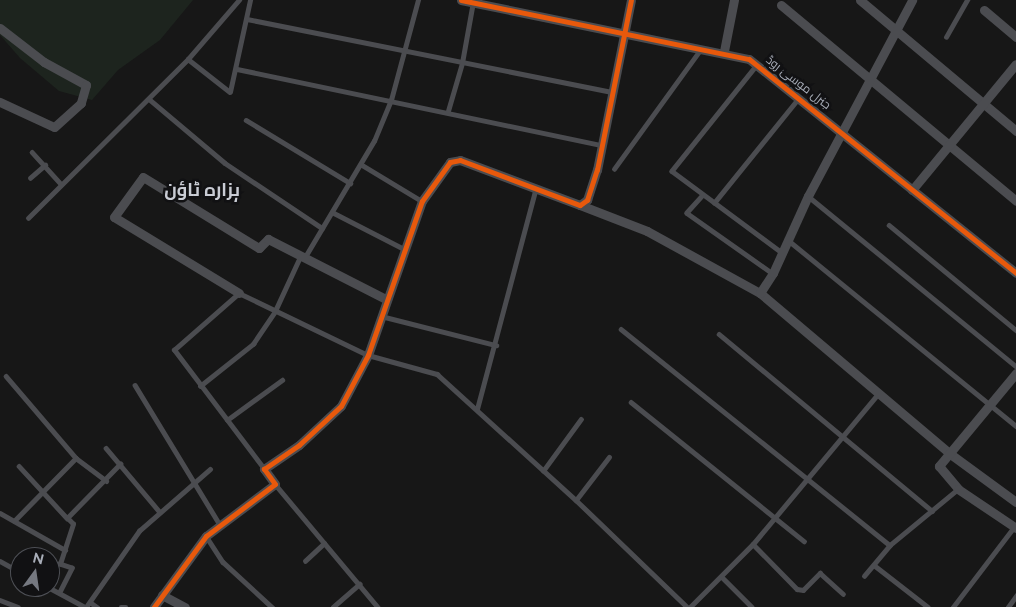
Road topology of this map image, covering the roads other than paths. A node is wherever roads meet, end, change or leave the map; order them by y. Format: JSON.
{"nodes":[{"id":1,"x":238,"y":0,"type":"edge"},
{"id":2,"x":250,"y":0,"type":"edge"},
{"id":3,"x":418,"y":0,"type":"edge"},
{"id":4,"x":461,"y":0,"type":"edge"},
{"id":5,"x":631,"y":0,"type":"edge"},
{"id":6,"x":734,"y":0,"type":"edge"},
{"id":7,"x":860,"y":0,"type":"edge"},
{"id":8,"x":912,"y":0,"type":"edge"},
{"id":9,"x":967,"y":0,"type":"edge"},
{"id":10,"x":473,"y":2,"type":"junction"},
{"id":11,"x":781,"y":5,"type":"dead end"},
{"id":12,"x":984,"y":10,"type":"dead end"},
{"id":13,"x":247,"y":19,"type":"junction"},
{"id":14,"x":0,"y":28,"type":"edge"},
{"id":15,"x":896,"y":30,"type":"junction"},
{"id":16,"x":625,"y":32,"type":"junction"},
{"id":17,"x":1015,"y":35,"type":"edge"},
{"id":18,"x":946,"y":37,"type":"dead end"},
{"id":19,"x":702,"y":47,"type":"junction"},
{"id":20,"x":724,"y":51,"type":"junction"},
{"id":21,"x":405,"y":52,"type":"junction"},
{"id":22,"x":188,"y":59,"type":"junction"},
{"id":23,"x":462,"y":63,"type":"junction"},
{"id":24,"x":758,"y":64,"type":"junction"},
{"id":25,"x":1016,"y":64,"type":"edge"},
{"id":26,"x":237,"y":69,"type":"junction"},
{"id":27,"x":871,"y":81,"type":"junction"},
{"id":28,"x":613,"y":92,"type":"junction"},
{"id":29,"x":800,"y":97,"type":"junction"},
{"id":30,"x":149,"y":99,"type":"junction"},
{"id":31,"x":391,"y":100,"type":"junction"},
{"id":32,"x":0,"y":102,"type":"edge"},
{"id":33,"x":983,"y":105,"type":"junction"},
{"id":34,"x":448,"y":111,"type":"junction"},
{"id":35,"x":246,"y":120,"type":"dead end"},
{"id":36,"x":843,"y":131,"type":"junction"},
{"id":37,"x":1016,"y":131,"type":"edge"},
{"id":38,"x":603,"y":145,"type":"junction"},
{"id":39,"x":949,"y":147,"type":"junction"},
{"id":40,"x":32,"y":152,"type":"dead end"},
{"id":41,"x":44,"y":165,"type":"junction"},
{"id":42,"x":362,"y":165,"type":"junction"},
{"id":43,"x":614,"y":169,"type":"dead end"},
{"id":44,"x":30,"y":178,"type":"dead end"},
{"id":45,"x":350,"y":183,"type":"junction"},
{"id":46,"x":62,"y":184,"type":"junction"},
{"id":47,"x":536,"y":188,"type":"junction"},
{"id":48,"x":912,"y":190,"type":"junction"},
{"id":49,"x":702,"y":195,"type":"junction"},
{"id":50,"x":808,"y":196,"type":"junction"},
{"id":51,"x":1016,"y":200,"type":"edge"},
{"id":52,"x":422,"y":201,"type":"junction"},
{"id":53,"x":714,"y":203,"type":"junction"},
{"id":54,"x":580,"y":205,"type":"junction"},
{"id":55,"x":332,"y":212,"type":"junction"},
{"id":56,"x":28,"y":218,"type":"dead end"},
{"id":57,"x":889,"y":225,"type":"dead end"},
{"id":58,"x":322,"y":228,"type":"junction"},
{"id":59,"x":787,"y":239,"type":"junction"},
{"id":60,"x":402,"y":248,"type":"junction"},
{"id":61,"x":781,"y":252,"type":"junction"},
{"id":62,"x":302,"y":258,"type":"junction"},
{"id":63,"x":774,"y":273,"type":"junction"},
{"id":64,"x":1016,"y":273,"type":"edge"},
{"id":65,"x":239,"y":293,"type":"junction"},
{"id":66,"x":760,"y":293,"type":"junction"},
{"id":67,"x":386,"y":299,"type":"junction"},
{"id":68,"x":275,"y":311,"type":"junction"},
{"id":69,"x":381,"y":316,"type":"junction"},
{"id":70,"x":621,"y":329,"type":"dead end"},
{"id":71,"x":1016,"y":330,"type":"edge"},
{"id":72,"x":719,"y":334,"type":"dead end"},
{"id":73,"x":496,"y":345,"type":"junction"},
{"id":74,"x":368,"y":355,"type":"junction"},
{"id":75,"x":1016,"y":366,"type":"edge"},
{"id":76,"x":1016,"y":373,"type":"edge"},
{"id":77,"x":6,"y":376,"type":"dead end"},
{"id":78,"x":282,"y":380,"type":"dead end"},
{"id":79,"x":135,"y":385,"type":"dead end"},
{"id":80,"x":200,"y":386,"type":"junction"},
{"id":81,"x":879,"y":393,"type":"junction"},
{"id":82,"x":631,"y":402,"type":"dead end"},
{"id":83,"x":990,"y":406,"type":"junction"},
{"id":84,"x":476,"y":409,"type":"junction"},
{"id":85,"x":581,"y":419,"type":"dead end"},
{"id":86,"x":227,"y":420,"type":"junction"},
{"id":87,"x":1016,"y":426,"type":"edge"},
{"id":88,"x":840,"y":436,"type":"junction"},
{"id":89,"x":106,"y":448,"type":"dead end"},
{"id":90,"x":949,"y":453,"type":"junction"},
{"id":91,"x":609,"y":457,"type":"dead end"},
{"id":92,"x":76,"y":458,"type":"junction"},
{"id":93,"x":120,"y":464,"type":"junction"},
{"id":94,"x":19,"y":466,"type":"dead end"},
{"id":95,"x":210,"y":469,"type":"dead end"},
{"id":96,"x":264,"y":469,"type":"junction"},
{"id":97,"x":543,"y":471,"type":"junction"},
{"id":98,"x":807,"y":478,"type":"junction"},
{"id":99,"x":193,"y":480,"type":"junction"},
{"id":100,"x":106,"y":481,"type":"junction"},
{"id":101,"x":275,"y":484,"type":"junction"},
{"id":102,"x":958,"y":489,"type":"junction"},
{"id":103,"x":41,"y":490,"type":"junction"},
{"id":104,"x":576,"y":500,"type":"junction"},
{"id":105,"x":1016,"y":502,"type":"edge"},
{"id":106,"x":159,"y":511,"type":"junction"},
{"id":107,"x":932,"y":511,"type":"junction"},
{"id":108,"x":0,"y":513,"type":"edge"},
{"id":109,"x":67,"y":518,"type":"junction"},
{"id":110,"x":774,"y":518,"type":"junction"},
{"id":111,"x":14,"y":521,"type":"junction"},
{"id":112,"x":220,"y":526,"type":"junction"},
{"id":113,"x":1015,"y":526,"type":"edge"},
{"id":114,"x":206,"y":536,"type":"junction"},
{"id":115,"x":804,"y":541,"type":"dead end"},
{"id":116,"x":324,"y":543,"type":"junction"},
{"id":117,"x":753,"y":544,"type":"junction"},
{"id":118,"x":890,"y":546,"type":"junction"},
{"id":119,"x":65,"y":550,"type":"junction"},
{"id":120,"x":305,"y":561,"type":"dead end"},
{"id":121,"x":60,"y":564,"type":"edge"},
{"id":122,"x":60,"y":564,"type":"edge"},
{"id":123,"x":874,"y":565,"type":"junction"},
{"id":124,"x":864,"y":576,"type":"dead end"},
{"id":125,"x":722,"y":577,"type":"junction"},
{"id":126,"x":359,"y":584,"type":"junction"},
{"id":127,"x":60,"y":591,"type":"edge"},
{"id":128,"x":60,"y":593,"type":"edge"},
{"id":129,"x":843,"y":594,"type":"dead end"},
{"id":130,"x":162,"y":595,"type":"junction"},
{"id":131,"x":1016,"y":596,"type":"edge"},
{"id":132,"x":0,"y":600,"type":"edge"},
{"id":133,"x":87,"y":605,"type":"edge"},
{"id":134,"x":18,"y":607,"type":"edge"},
{"id":135,"x":97,"y":607,"type":"edge"},
{"id":136,"x":121,"y":607,"type":"edge"},
{"id":137,"x":126,"y":607,"type":"edge"},
{"id":138,"x":154,"y":607,"type":"edge"},
{"id":139,"x":185,"y":607,"type":"edge"},
{"id":140,"x":272,"y":607,"type":"edge"},
{"id":141,"x":333,"y":607,"type":"edge"},
{"id":142,"x":378,"y":607,"type":"edge"},
{"id":143,"x":688,"y":607,"type":"edge"},
{"id":144,"x":752,"y":607,"type":"edge"},
{"id":145,"x":928,"y":607,"type":"edge"},
{"id":146,"x":952,"y":607,"type":"edge"},
{"id":147,"x":1008,"y":607,"type":"edge"}],
"edges":[{"from":1,"to":22,"type":"lane"},
{"from":2,"to":13,"type":"lane"},
{"from":3,"to":21,"type":"lane"},
{"from":4,"to":10,"type":"street","name":"جنرل موسیٰ روڈ"},
{"from":5,"to":16,"type":"street"},
{"from":6,"to":20,"type":"street"},
{"from":7,"to":15,"type":"street"},
{"from":8,"to":15,"type":"street"},
{"from":9,"to":18,"type":"lane"},
{"from":10,"to":16,"type":"street","name":"جنرل موسیٰ روڈ"},
{"from":10,"to":23,"type":"lane"},
{"from":11,"to":27,"type":"street"},
{"from":12,"to":17,"type":"street"},
{"from":13,"to":21,"type":"lane"},
{"from":13,"to":26,"type":"lane"},
{"from":14,"to":32,"type":"street"},
{"from":15,"to":27,"type":"street"},
{"from":15,"to":33,"type":"street"},
{"from":16,"to":19,"type":"street","name":"جنرل موسیٰ روڈ"},
{"from":16,"to":28,"type":"street"},
{"from":19,"to":20,"type":"street","name":"جنرل موسیٰ روڈ"},
{"from":19,"to":43,"type":"lane"},
{"from":20,"to":24,"type":"street","name":"جنرل موسیٰ روڈ"},
{"from":21,"to":23,"type":"lane"},
{"from":21,"to":31,"type":"lane"},
{"from":22,"to":26,"type":"lane"},
{"from":22,"to":30,"type":"lane"},
{"from":23,"to":28,"type":"lane"},
{"from":23,"to":34,"type":"lane"},
{"from":24,"to":29,"type":"street","name":"جنرل موسیٰ روڈ"},
{"from":24,"to":49,"type":"lane"},
{"from":25,"to":33,"type":"street"},
{"from":26,"to":31,"type":"lane"},
{"from":27,"to":36,"type":"street"},
{"from":27,"to":39,"type":"street"},
{"from":28,"to":38,"type":"street"},
{"from":29,"to":36,"type":"street","name":"جنرل موسیٰ روڈ"},
{"from":29,"to":53,"type":"lane"},
{"from":30,"to":46,"type":"lane"},
{"from":30,"to":58,"type":"lane"},
{"from":31,"to":34,"type":"lane"},
{"from":31,"to":42,"type":"lane"},
{"from":33,"to":37,"type":"street"},
{"from":33,"to":39,"type":"street"},
{"from":34,"to":38,"type":"lane"},
{"from":35,"to":45,"type":"lane"},
{"from":36,"to":48,"type":"street","name":"جنرل موسیٰ روڈ"},
{"from":36,"to":50,"type":"street"},
{"from":38,"to":54,"type":"street"},
{"from":39,"to":48,"type":"street"},
{"from":39,"to":51,"type":"street"},
{"from":40,"to":41,"type":"lane"},
{"from":41,"to":44,"type":"lane"},
{"from":41,"to":46,"type":"lane"},
{"from":42,"to":45,"type":"lane"},
{"from":42,"to":52,"type":"lane"},
{"from":45,"to":55,"type":"lane"},
{"from":46,"to":56,"type":"lane"},
{"from":47,"to":52,"type":"street"},
{"from":47,"to":54,"type":"street"},
{"from":47,"to":73,"type":"lane"},
{"from":48,"to":64,"type":"street","name":"جنرل موسیٰ روڈ"},
{"from":49,"to":53,"type":"lane"},
{"from":49,"to":63,"type":"lane"},
{"from":50,"to":59,"type":"street"},
{"from":50,"to":75,"type":"lane"},
{"from":52,"to":60,"type":"street"},
{"from":53,"to":61,"type":"lane"},
{"from":54,"to":66,"type":"street"},
{"from":55,"to":58,"type":"lane"},
{"from":55,"to":60,"type":"lane"},
{"from":57,"to":71,"type":"lane"},
{"from":58,"to":62,"type":"lane"},
{"from":59,"to":61,"type":"street"},
{"from":59,"to":83,"type":"lane"},
{"from":60,"to":67,"type":"street"},
{"from":61,"to":63,"type":"street"},
{"from":62,"to":65,"type":"street"},
{"from":62,"to":67,"type":"street"},
{"from":62,"to":68,"type":"lane"},
{"from":63,"to":66,"type":"street"},
{"from":65,"to":68,"type":"lane"},
{"from":65,"to":80,"type":"lane"},
{"from":66,"to":81,"type":"street"},
{"from":67,"to":69,"type":"street"},
{"from":68,"to":74,"type":"lane"},
{"from":68,"to":80,"type":"lane"},
{"from":69,"to":73,"type":"lane"},
{"from":69,"to":74,"type":"street"},
{"from":70,"to":98,"type":"lane"},
{"from":72,"to":88,"type":"lane"},
{"from":73,"to":84,"type":"lane"},
{"from":74,"to":84,"type":"lane"},
{"from":74,"to":96,"type":"street"},
{"from":76,"to":83,"type":"street"},
{"from":77,"to":92,"type":"lane"},
{"from":78,"to":86,"type":"lane"},
{"from":79,"to":99,"type":"lane"},
{"from":80,"to":86,"type":"lane"},
{"from":81,"to":88,"type":"lane"},
{"from":81,"to":90,"type":"street"},
{"from":82,"to":110,"type":"lane"},
{"from":83,"to":87,"type":"lane"},
{"from":83,"to":90,"type":"street"},
{"from":84,"to":97,"type":"lane"},
{"from":85,"to":97,"type":"lane"},
{"from":86,"to":96,"type":"lane"},
{"from":88,"to":98,"type":"lane"},
{"from":88,"to":107,"type":"lane"},
{"from":89,"to":93,"type":"lane"},
{"from":90,"to":102,"type":"street"},
{"from":90,"to":105,"type":"street"},
{"from":91,"to":104,"type":"lane"},
{"from":92,"to":100,"type":"lane"},
{"from":92,"to":103,"type":"lane"},
{"from":93,"to":100,"type":"lane"},
{"from":93,"to":106,"type":"lane"},
{"from":94,"to":103,"type":"lane"},
{"from":95,"to":99,"type":"lane"},
{"from":96,"to":101,"type":"street"},
{"from":97,"to":104,"type":"lane"},
{"from":98,"to":110,"type":"lane"},
{"from":98,"to":118,"type":"lane"},
{"from":99,"to":106,"type":"lane"},
{"from":99,"to":112,"type":"lane"},
{"from":100,"to":109,"type":"lane"},
{"from":101,"to":112,"type":"street"},
{"from":101,"to":116,"type":"lane"},
{"from":102,"to":107,"type":"lane"},
{"from":102,"to":113,"type":"street"},
{"from":103,"to":109,"type":"lane"},
{"from":103,"to":111,"type":"lane"},
{"from":104,"to":143,"type":"lane"},
{"from":106,"to":133,"type":"lane"},
{"from":107,"to":118,"type":"lane"},
{"from":108,"to":111,"type":"lane"},
{"from":109,"to":119,"type":"lane"},
{"from":110,"to":115,"type":"lane"},
{"from":110,"to":117,"type":"lane"},
{"from":111,"to":119,"type":"lane"},
{"from":112,"to":114,"type":"street"},
{"from":113,"to":146,"type":"lane"},
{"from":114,"to":130,"type":"street"},
{"from":114,"to":140,"type":"lane"},
{"from":116,"to":120,"type":"lane"},
{"from":116,"to":126,"type":"lane"},
{"from":117,"to":125,"type":"lane"},
{"from":117,"to":129,"type":"lane"},
{"from":118,"to":123,"type":"lane"},
{"from":119,"to":121,"type":"lane"},
{"from":122,"to":127,"type":"lane"},
{"from":123,"to":124,"type":"lane"},
{"from":123,"to":145,"type":"lane"},
{"from":125,"to":143,"type":"lane"},
{"from":125,"to":144,"type":"lane"},
{"from":126,"to":141,"type":"lane"},
{"from":126,"to":142,"type":"lane"},
{"from":128,"to":133,"type":"lane"},
{"from":130,"to":138,"type":"street"},
{"from":130,"to":139,"type":"street"},
{"from":131,"to":147,"type":"lane"},
{"from":132,"to":134,"type":"lane"},
{"from":133,"to":135,"type":"lane"},
{"from":136,"to":137,"type":"lane"}]}
